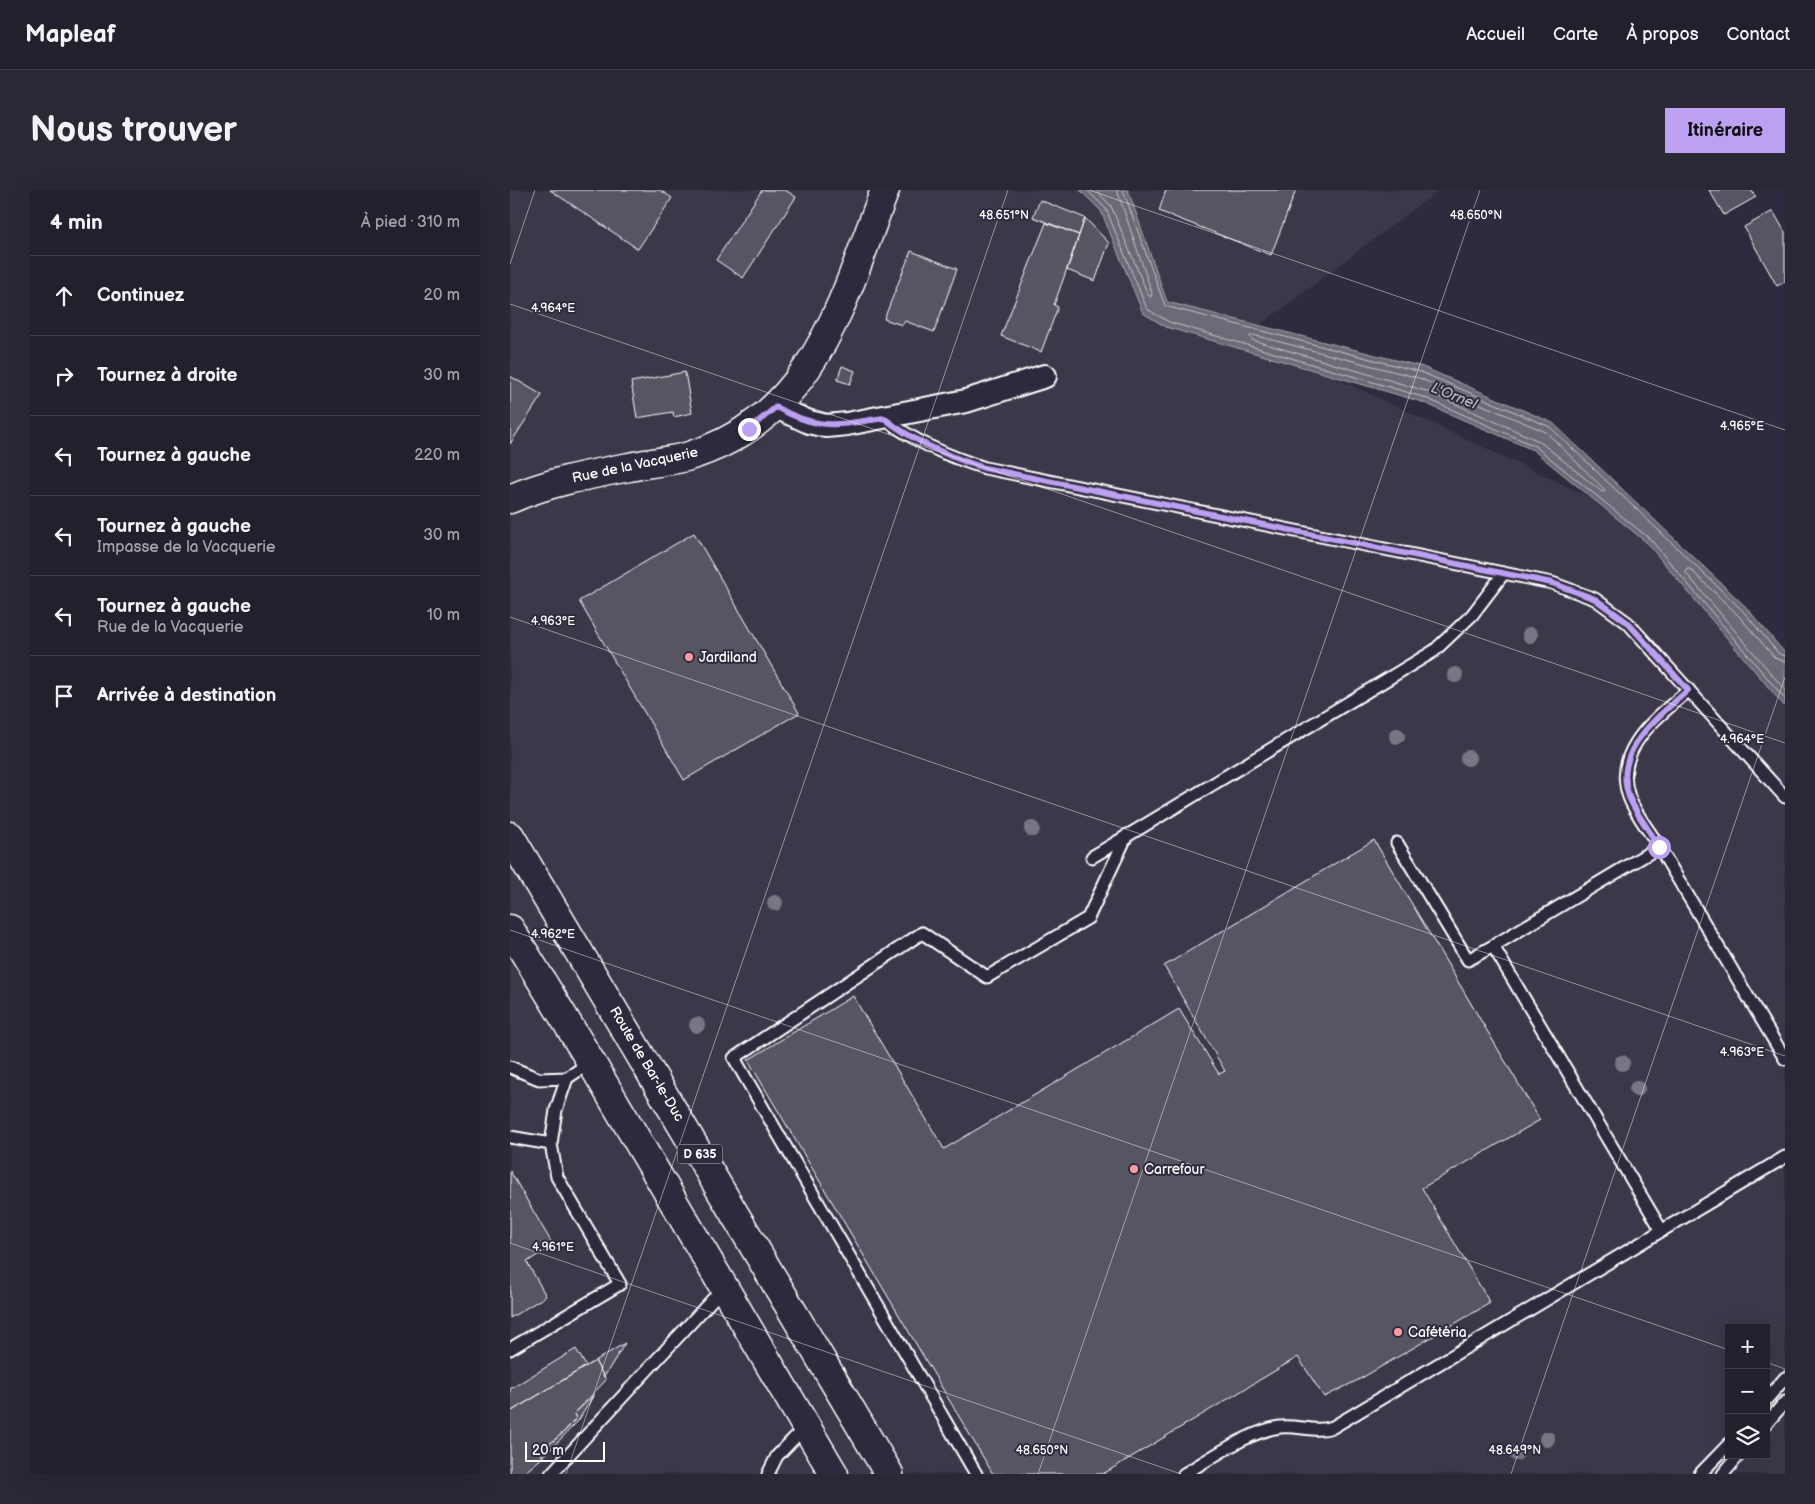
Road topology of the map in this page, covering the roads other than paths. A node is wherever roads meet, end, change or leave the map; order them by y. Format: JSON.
{"nodes":[{"id":1,"x":885,"y":190,"type":"edge"},
{"id":2,"x":1045,"y":376,"type":"dead end"},
{"id":3,"x":776,"y":407,"type":"junction"},
{"id":4,"x":884,"y":418,"type":"junction"},
{"id":5,"x":510,"y":499,"type":"edge"},
{"id":6,"x":1504,"y":572,"type":"junction"},
{"id":7,"x":1688,"y":690,"type":"junction"},
{"id":8,"x":1785,"y":797,"type":"edge"},
{"id":9,"x":1127,"y":835,"type":"junction"},
{"id":10,"x":510,"y":836,"type":"edge"},
{"id":11,"x":1397,"y":843,"type":"dead end"},
{"id":12,"x":1659,"y":847,"type":"junction"},
{"id":13,"x":1092,"y":857,"type":"dead end"},
{"id":14,"x":510,"y":929,"type":"edge"},
{"id":15,"x":1492,"y":946,"type":"junction"},
{"id":16,"x":1785,"y":1059,"type":"edge"},
{"id":17,"x":591,"y":1062,"type":"junction"},
{"id":18,"x":510,"y":1067,"type":"edge"},
{"id":19,"x":567,"y":1078,"type":"junction"},
{"id":20,"x":510,"y":1137,"type":"edge"},
{"id":21,"x":551,"y":1144,"type":"junction"},
{"id":22,"x":1785,"y":1157,"type":"edge"},
{"id":23,"x":1662,"y":1231,"type":"junction"},
{"id":24,"x":724,"y":1286,"type":"junction"},
{"id":25,"x":510,"y":1349,"type":"edge"},
{"id":26,"x":1785,"y":1378,"type":"edge"},
{"id":27,"x":1770,"y":1395,"type":"edge"},
{"id":28,"x":1785,"y":1402,"type":"edge"},
{"id":29,"x":1770,"y":1419,"type":"edge"},
{"id":30,"x":806,"y":1426,"type":"junction"},
{"id":31,"x":1725,"y":1448,"type":"edge"},
{"id":32,"x":1736,"y":1459,"type":"edge"},
{"id":33,"x":551,"y":1474,"type":"edge"},
{"id":34,"x":768,"y":1474,"type":"edge"},
{"id":35,"x":834,"y":1474,"type":"edge"},
{"id":36,"x":889,"y":1474,"type":"edge"},
{"id":37,"x":976,"y":1474,"type":"edge"},
{"id":38,"x":1184,"y":1474,"type":"edge"},
{"id":39,"x":1700,"y":1474,"type":"edge"},
{"id":40,"x":1723,"y":1474,"type":"edge"}],
"edges":[{"from":1,"to":3,"type":"main road","name":"Rue de la Vacquerie"},
{"from":2,"to":4,"type":"street"},
{"from":3,"to":4,"type":"street"},
{"from":3,"to":5,"type":"main road","name":"Rue de la Vacquerie"},
{"from":4,"to":6,"type":"lane"},
{"from":6,"to":7,"type":"lane"},
{"from":6,"to":9,"type":"lane"},
{"from":7,"to":8,"type":"lane"},
{"from":7,"to":12,"type":"lane"},
{"from":9,"to":13,"type":"lane"},
{"from":9,"to":37,"type":"lane"},
{"from":10,"to":36,"type":"main road","name":"Route de Bar-le-Duc","number":"D 635"},
{"from":11,"to":15,"type":"lane"},
{"from":12,"to":15,"type":"lane"},
{"from":12,"to":16,"type":"lane"},
{"from":14,"to":17,"type":"main road"},
{"from":15,"to":23,"type":"lane"},
{"from":17,"to":19,"type":"lane"},
{"from":17,"to":24,"type":"main road"},
{"from":18,"to":19,"type":"lane"},
{"from":19,"to":21,"type":"lane"},
{"from":20,"to":21,"type":"lane"},
{"from":21,"to":25,"type":"lane"},
{"from":22,"to":23,"type":"lane"},
{"from":23,"to":38,"type":"lane"},
{"from":24,"to":30,"type":"main road"},
{"from":24,"to":33,"type":"lane"},
{"from":26,"to":27,"type":"lane"},
{"from":28,"to":29,"type":"lane"},
{"from":30,"to":34,"type":"lane"},
{"from":30,"to":35,"type":"main road"},
{"from":31,"to":39,"type":"lane"},
{"from":32,"to":40,"type":"lane"}]}
